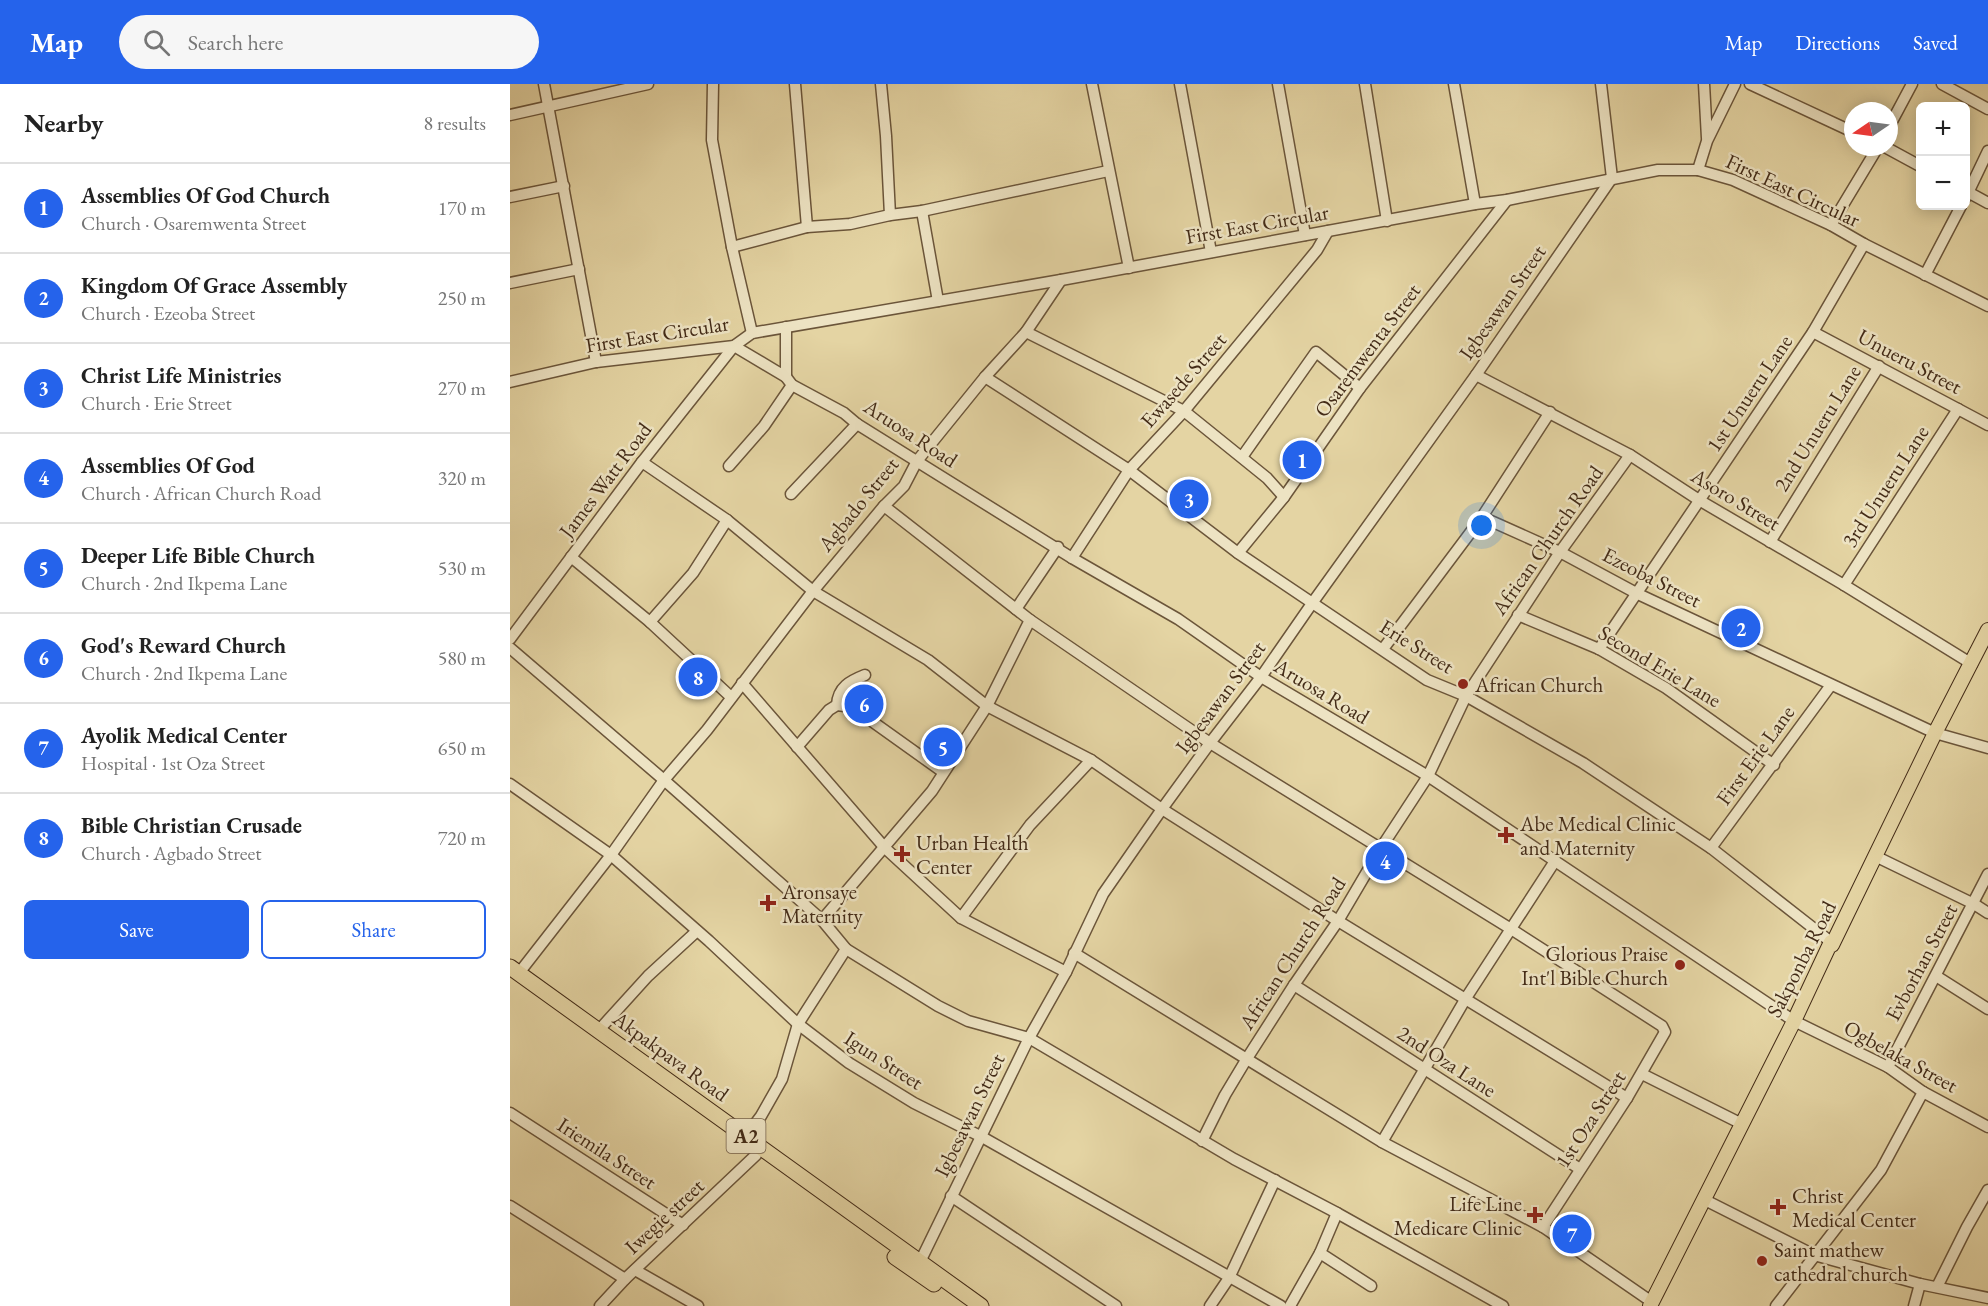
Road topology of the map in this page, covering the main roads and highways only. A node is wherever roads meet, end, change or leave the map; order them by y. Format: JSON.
{"nodes":[{"id":1,"x":1988,"y":630,"type":"edge"},
{"id":2,"x":513,"y":973,"type":"edge"},
{"id":3,"x":917,"y":1267,"type":"junction"},
{"id":4,"x":1651,"y":1304,"type":"edge"},
{"id":5,"x":966,"y":1306,"type":"edge"},
{"id":6,"x":981,"y":1306,"type":"edge"}],
"edges":[{"from":1,"to":4,"type":"main road","name":"Sakponba Road"},
{"from":2,"to":3,"type":"highway","name":"Akpakpava Road","number":"A2"},
{"from":2,"to":3,"type":"highway","name":"Akpakpava Road","number":"A2"},
{"from":3,"to":5,"type":"highway","name":"Akpakpava Road","number":"A2"},
{"from":3,"to":6,"type":"highway","name":"Akpakpava Road","number":"A2"}]}
